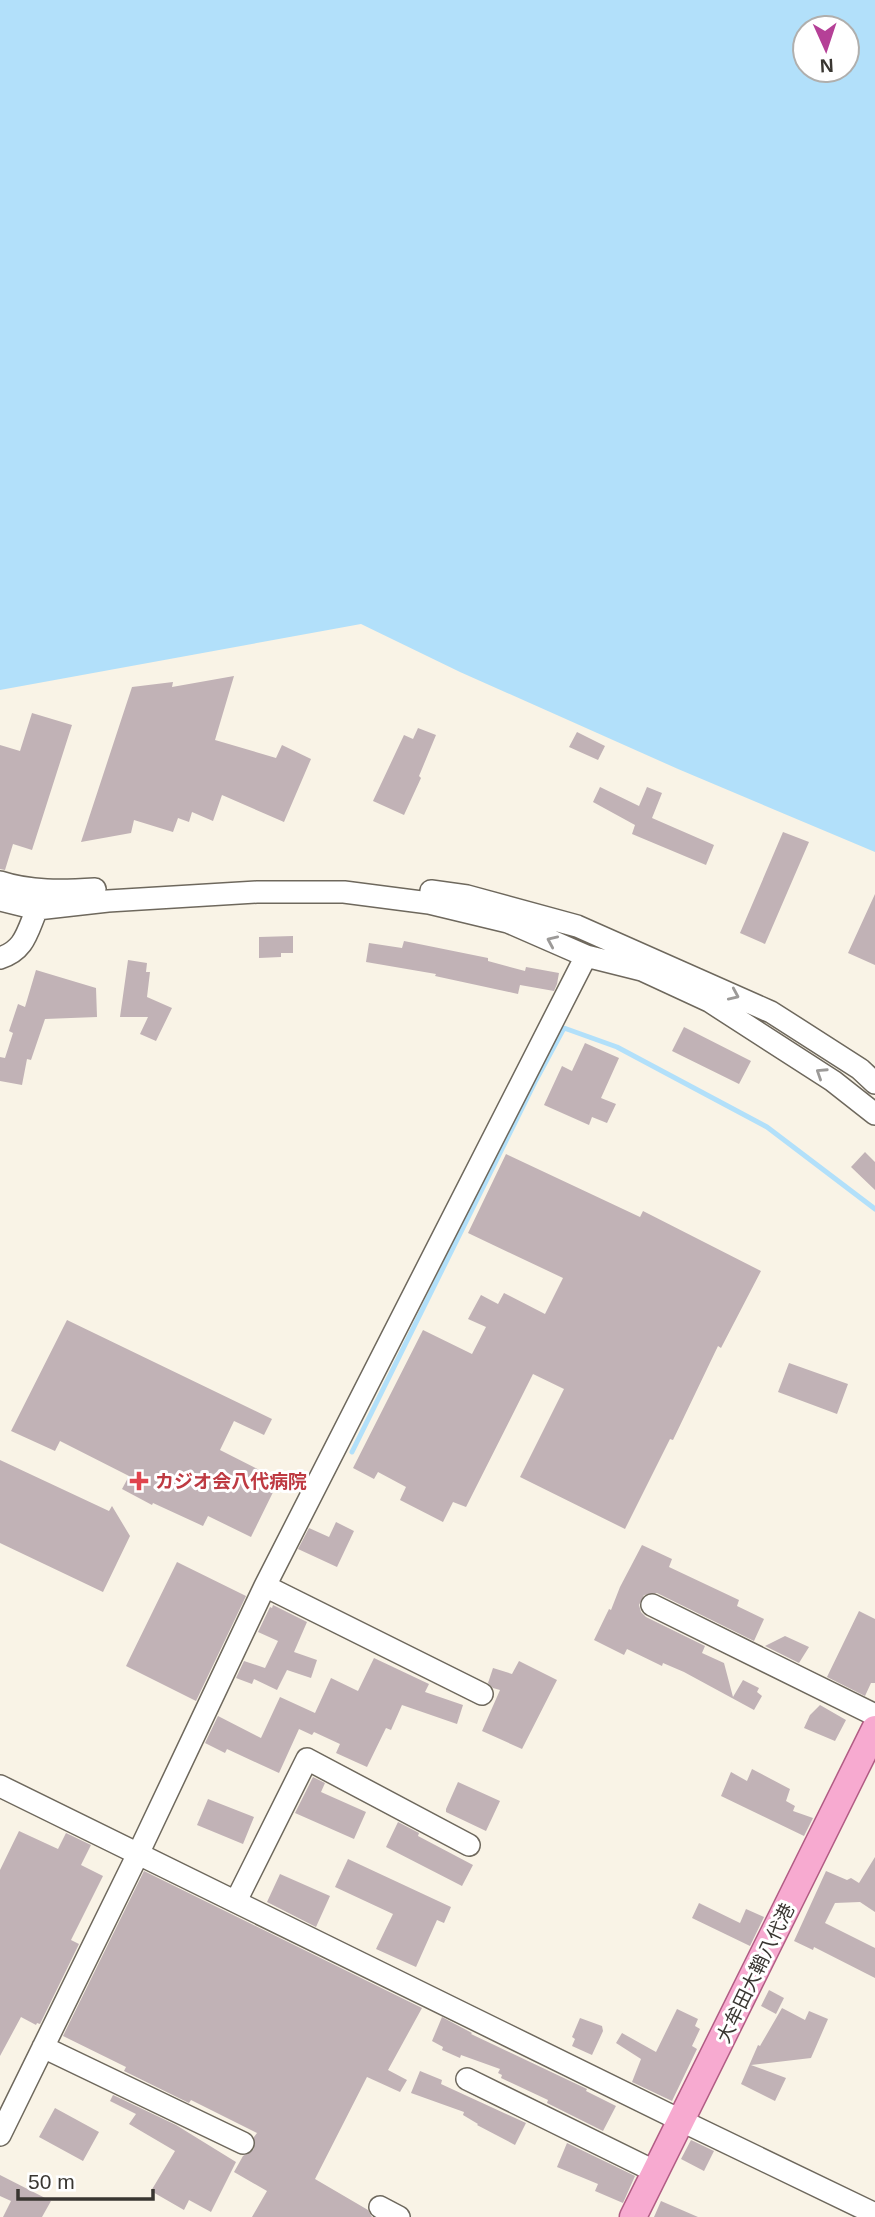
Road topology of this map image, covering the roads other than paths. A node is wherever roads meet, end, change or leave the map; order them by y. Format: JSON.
{"nodes":[{"id":1,"x":0,"y":882,"type":"edge"},
{"id":2,"x":0,"y":900,"type":"edge"},
{"id":3,"x":37,"y":909,"type":"junction"},
{"id":4,"x":586,"y":956,"type":"junction"},
{"id":5,"x":0,"y":958,"type":"edge"},
{"id":6,"x":875,"y":1083,"type":"edge"},
{"id":7,"x":875,"y":1114,"type":"edge"},
{"id":8,"x":265,"y":1586,"type":"junction"},
{"id":9,"x":652,"y":1605,"type":"dead end"},
{"id":10,"x":482,"y":1694,"type":"dead end"},
{"id":11,"x":875,"y":1715,"type":"edge"},
{"id":12,"x":875,"y":1729,"type":"edge"},
{"id":13,"x":0,"y":1786,"type":"edge"},
{"id":14,"x":469,"y":1844,"type":"dead end"},
{"id":15,"x":138,"y":1854,"type":"junction"},
{"id":16,"x":236,"y":1902,"type":"junction"},
{"id":17,"x":43,"y":2048,"type":"junction"},
{"id":18,"x":467,"y":2079,"type":"dead end"},
{"id":19,"x":682,"y":2121,"type":"junction"},
{"id":20,"x":0,"y":2135,"type":"edge"},
{"id":21,"x":243,"y":2143,"type":"dead end"},
{"id":22,"x":656,"y":2172,"type":"junction"},
{"id":23,"x":380,"y":2207,"type":"dead end"},
{"id":24,"x":875,"y":2214,"type":"edge"},
{"id":25,"x":399,"y":2217,"type":"edge"},
{"id":26,"x":634,"y":2217,"type":"edge"}],
"edges":[{"from":1,"to":6,"type":"street","one_way":true},
{"from":2,"to":3,"type":"street"},
{"from":4,"to":3,"type":"street","one_way":true},
{"from":3,"to":5,"type":"street"},
{"from":7,"to":4,"type":"street","one_way":true},
{"from":4,"to":8,"type":"street"},
{"from":8,"to":10,"type":"street"},
{"from":8,"to":15,"type":"street"},
{"from":9,"to":11,"type":"street"},
{"from":12,"to":19,"type":"main road","name":"大牟田大鞘八代港"},
{"from":13,"to":15,"type":"street"},
{"from":14,"to":16,"type":"street"},
{"from":15,"to":16,"type":"street"},
{"from":15,"to":17,"type":"street"},
{"from":16,"to":19,"type":"street"},
{"from":17,"to":20,"type":"street"},
{"from":17,"to":21,"type":"street"},
{"from":18,"to":22,"type":"street"},
{"from":19,"to":22,"type":"main road","name":"大牟田大鞘八代港"},
{"from":19,"to":24,"type":"street"},
{"from":22,"to":26,"type":"main road","name":"大牟田大鞘八代港"},
{"from":23,"to":25,"type":"street"}]}
